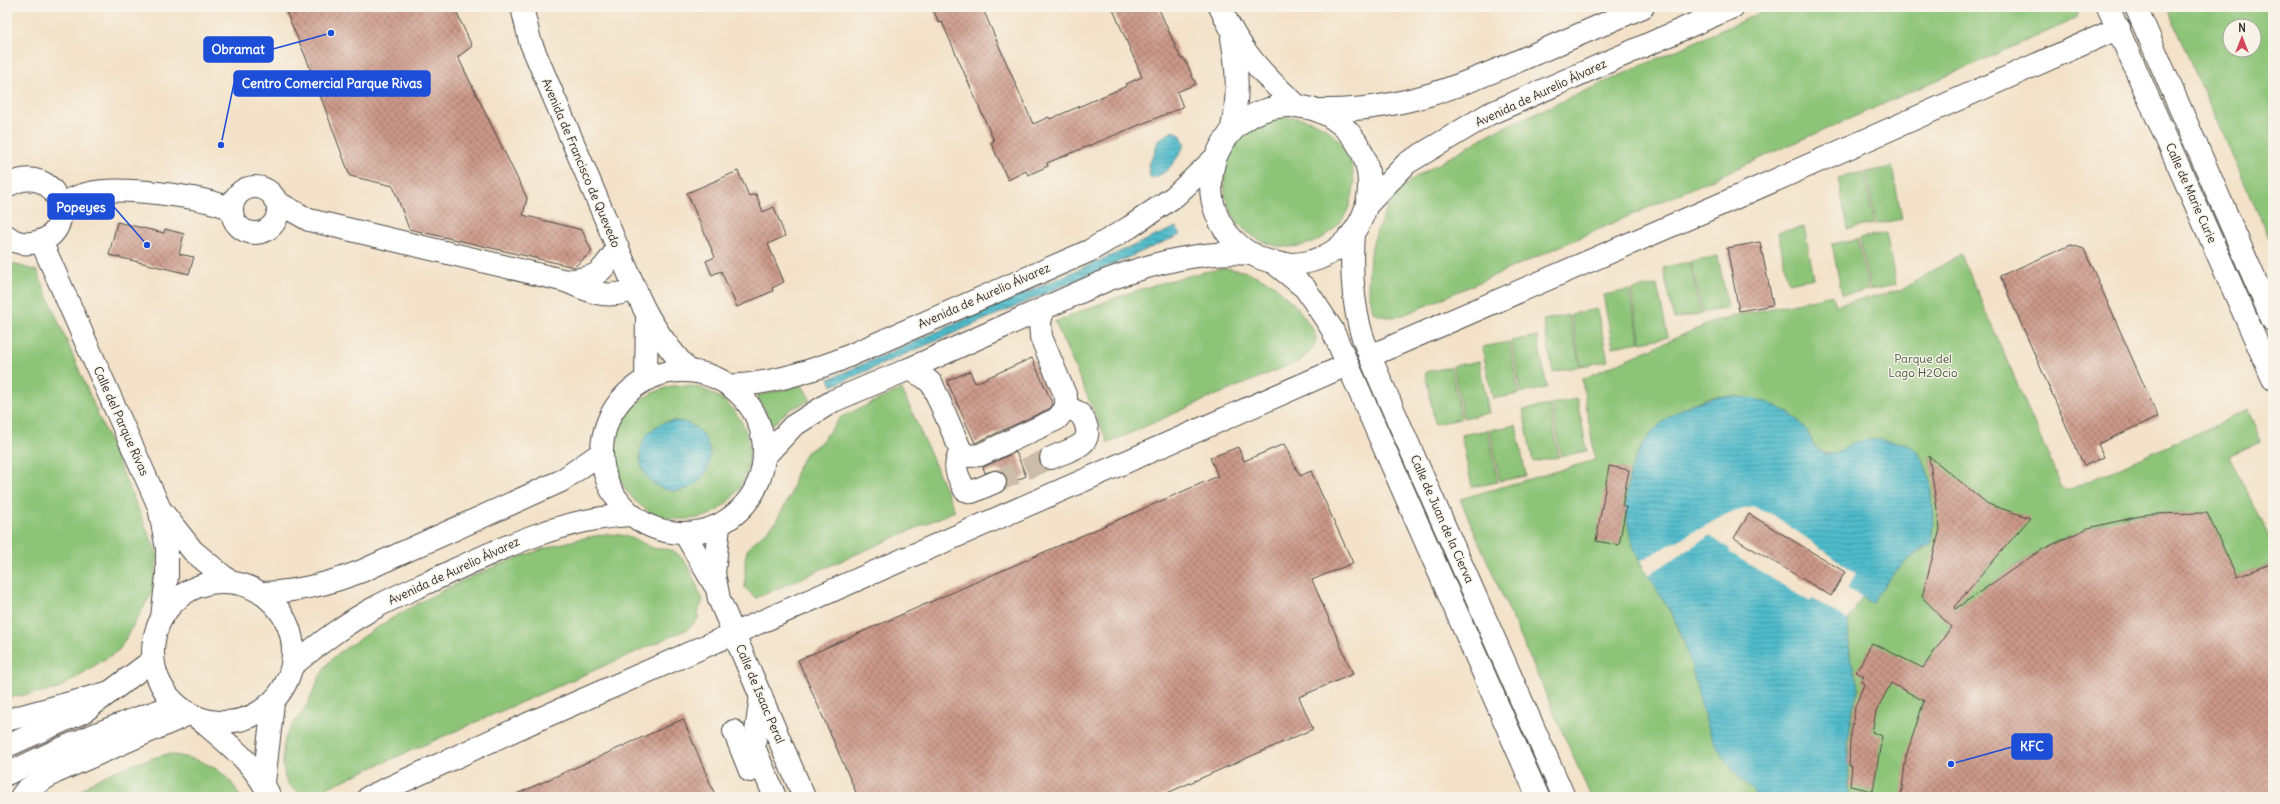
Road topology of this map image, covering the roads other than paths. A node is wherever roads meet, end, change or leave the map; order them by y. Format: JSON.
{"nodes":[{"id":1,"x":522,"y":7,"type":"edge"},
{"id":2,"x":1220,"y":7,"type":"edge"},
{"id":3,"x":1644,"y":7,"type":"edge"},
{"id":4,"x":1733,"y":7,"type":"edge"},
{"id":5,"x":2108,"y":7,"type":"edge"},
{"id":6,"x":2136,"y":7,"type":"edge"},
{"id":7,"x":2119,"y":28,"type":"junction"},
{"id":8,"x":1230,"y":31,"type":"junction"},
{"id":9,"x":1308,"y":108,"type":"junction"},
{"id":10,"x":1230,"y":132,"type":"junction"},
{"id":11,"x":1215,"y":158,"type":"junction"},
{"id":12,"x":7,"y":186,"type":"edge"},
{"id":13,"x":276,"y":201,"type":"junction"},
{"id":14,"x":60,"y":204,"type":"junction"},
{"id":15,"x":1367,"y":205,"type":"junction"},
{"id":16,"x":232,"y":209,"type":"junction"},
{"id":17,"x":309,"y":220,"type":"junction"},
{"id":18,"x":272,"y":225,"type":"junction"},
{"id":19,"x":1353,"y":233,"type":"junction"},
{"id":20,"x":7,"y":236,"type":"edge"},
{"id":21,"x":41,"y":241,"type":"junction"},
{"id":22,"x":617,"y":250,"type":"junction"},
{"id":23,"x":1253,"y":254,"type":"junction"},
{"id":24,"x":1273,"y":262,"type":"junction"},
{"id":25,"x":566,"y":281,"type":"junction"},
{"id":26,"x":635,"y":289,"type":"junction"},
{"id":27,"x":1043,"y":310,"type":"junction"},
{"id":28,"x":647,"y":316,"type":"junction"},
{"id":29,"x":2273,"y":321,"type":"edge"},
{"id":30,"x":1370,"y":356,"type":"junction"},
{"id":31,"x":1347,"y":365,"type":"junction"},
{"id":32,"x":909,"y":369,"type":"junction"},
{"id":33,"x":688,"y":370,"type":"junction"},
{"id":34,"x":646,"y":379,"type":"junction"},
{"id":35,"x":2273,"y":379,"type":"edge"},
{"id":36,"x":730,"y":386,"type":"junction"},
{"id":37,"x":1066,"y":408,"type":"junction"},
{"id":38,"x":961,"y":451,"type":"junction"},
{"id":39,"x":601,"y":453,"type":"junction"},
{"id":40,"x":765,"y":456,"type":"junction"},
{"id":41,"x":1051,"y":458,"type":"tunnel mouth"},
{"id":42,"x":995,"y":482,"type":"tunnel mouth"},
{"id":43,"x":160,"y":508,"type":"junction"},
{"id":44,"x":631,"y":515,"type":"junction"},
{"id":45,"x":719,"y":526,"type":"junction"},
{"id":46,"x":685,"y":534,"type":"junction"},
{"id":47,"x":230,"y":581,"type":"junction"},
{"id":48,"x":717,"y":590,"type":"junction"},
{"id":49,"x":263,"y":593,"type":"junction"},
{"id":50,"x":162,"y":617,"type":"junction"},
{"id":51,"x":734,"y":635,"type":"junction"},
{"id":52,"x":153,"y":660,"type":"junction"},
{"id":53,"x":293,"y":665,"type":"junction"},
{"id":54,"x":110,"y":692,"type":"junction"},
{"id":55,"x":761,"y":695,"type":"junction"},
{"id":56,"x":273,"y":703,"type":"junction"},
{"id":57,"x":188,"y":713,"type":"junction"},
{"id":58,"x":7,"y":720,"type":"edge"},
{"id":59,"x":734,"y":731,"type":"dead end"},
{"id":60,"x":7,"y":746,"type":"edge"},
{"id":61,"x":7,"y":774,"type":"edge"},
{"id":62,"x":267,"y":789,"type":"edge"},
{"id":63,"x":21,"y":797,"type":"edge"},
{"id":64,"x":369,"y":797,"type":"edge"},
{"id":65,"x":761,"y":797,"type":"edge"},
{"id":66,"x":775,"y":797,"type":"edge"},
{"id":67,"x":804,"y":797,"type":"edge"},
{"id":68,"x":1538,"y":797,"type":"edge"},
{"id":69,"x":1564,"y":797,"type":"edge"}],
"edges":[{"from":1,"to":22,"type":"main road","name":"Avenida de Francisco de Quevedo"},
{"from":2,"to":8,"type":"main road"},
{"from":3,"to":9,"type":"main road"},
{"from":4,"to":15,"type":"main road","name":"Avenida de Aurelio Álvarez"},
{"from":5,"to":7,"type":"main road","name":"Calle de Marie Curie"},
{"from":6,"to":29,"type":"main road","name":"Calle de Marie Curie"},
{"from":7,"to":30,"type":"main road"},
{"from":7,"to":35,"type":"main road","name":"Calle de Marie Curie"},
{"from":8,"to":9,"type":"main road"},
{"from":8,"to":10,"type":"main road"},
{"from":9,"to":10,"type":"main road"},
{"from":9,"to":15,"type":"main road"},
{"from":10,"to":11,"type":"main road"},
{"from":11,"to":23,"type":"main road"},
{"from":11,"to":36,"type":"main road","name":"Avenida de Aurelio Álvarez"},
{"from":12,"to":14,"type":"main road"},
{"from":13,"to":16,"type":"main road"},
{"from":13,"to":17,"type":"main road"},
{"from":13,"to":18,"type":"main road"},
{"from":14,"to":16,"type":"main road"},
{"from":14,"to":21,"type":"main road"},
{"from":15,"to":19,"type":"main road"},
{"from":16,"to":18,"type":"main road"},
{"from":17,"to":18,"type":"main road"},
{"from":17,"to":25,"type":"main road"},
{"from":19,"to":24,"type":"main road"},
{"from":19,"to":30,"type":"main road","name":"Calle de Juan de la Cierva"},
{"from":20,"to":21,"type":"main road"},
{"from":21,"to":43,"type":"main road","name":"Calle del Parque Rivas"},
{"from":22,"to":25,"type":"main road"},
{"from":22,"to":26,"type":"main road","name":"Avenida de Francisco de Quevedo"},
{"from":23,"to":24,"type":"main road"},
{"from":23,"to":27,"type":"main road"},
{"from":24,"to":31,"type":"main road","name":"Calle de Juan de la Cierva"},
{"from":25,"to":26,"type":"main road"},
{"from":26,"to":28,"type":"main road","name":"Avenida de Francisco de Quevedo"},
{"from":27,"to":32,"type":"main road"},
{"from":27,"to":37,"type":"main road"},
{"from":28,"to":33,"type":"main road","name":"Avenida de Francisco de Quevedo"},
{"from":28,"to":34,"type":"main road","name":"Avenida de Francisco de Quevedo"},
{"from":30,"to":69,"type":"main road","name":"Calle de Juan de la Cierva"},
{"from":31,"to":51,"type":"main road"},
{"from":31,"to":68,"type":"main road","name":"Calle de Juan de la Cierva"},
{"from":32,"to":38,"type":"main road"},
{"from":32,"to":40,"type":"main road"},
{"from":33,"to":34,"type":"main road"},
{"from":33,"to":36,"type":"main road"},
{"from":34,"to":39,"type":"main road"},
{"from":36,"to":40,"type":"main road"},
{"from":37,"to":38,"type":"main road"},
{"from":37,"to":41,"type":"main road"},
{"from":38,"to":42,"type":"main road"},
{"from":39,"to":44,"type":"main road"},
{"from":39,"to":49,"type":"main road"},
{"from":40,"to":45,"type":"main road"},
{"from":43,"to":47,"type":"main road","name":"Calle del Parque Rivas"},
{"from":43,"to":50,"type":"main road"},
{"from":44,"to":46,"type":"main road"},
{"from":44,"to":53,"type":"main road","name":"Avenida de Aurelio Álvarez"},
{"from":45,"to":46,"type":"main road"},
{"from":45,"to":48,"type":"main road","name":"Calle de Isaac Peral"},
{"from":46,"to":48,"type":"main road","name":"Calle de Isaac Peral"},
{"from":47,"to":49,"type":"main road"},
{"from":47,"to":50,"type":"main road"},
{"from":48,"to":51,"type":"main road","name":"Calle de Isaac Peral"},
{"from":49,"to":53,"type":"main road"},
{"from":50,"to":52,"type":"main road"},
{"from":51,"to":55,"type":"main road","name":"Calle de Isaac Peral"},
{"from":51,"to":64,"type":"main road"},
{"from":52,"to":54,"type":"main road"},
{"from":52,"to":57,"type":"main road"},
{"from":53,"to":56,"type":"main road"},
{"from":54,"to":58,"type":"main road"},
{"from":54,"to":60,"type":"main road"},
{"from":55,"to":66,"type":"main road"},
{"from":55,"to":67,"type":"main road","name":"Calle de Isaac Peral"},
{"from":56,"to":57,"type":"main road"},
{"from":56,"to":62,"type":"main road"},
{"from":57,"to":61,"type":"main road"},
{"from":57,"to":62,"type":"main road"},
{"from":57,"to":63,"type":"main road"},
{"from":59,"to":65,"type":"main road"}]}
